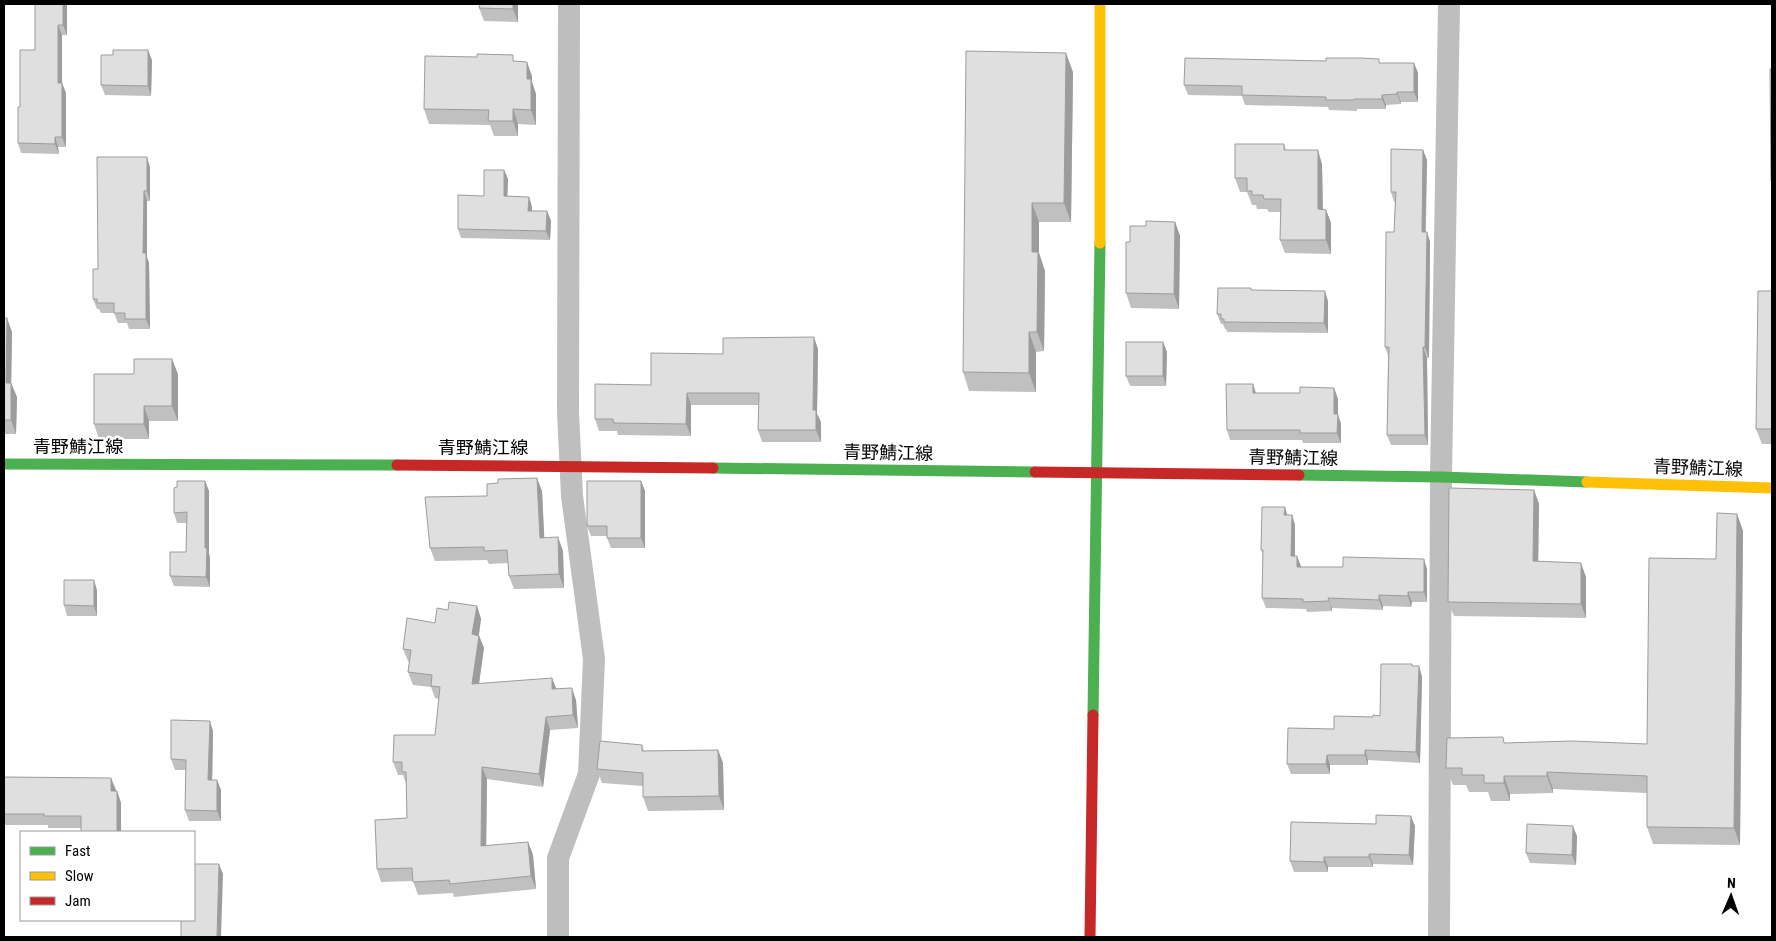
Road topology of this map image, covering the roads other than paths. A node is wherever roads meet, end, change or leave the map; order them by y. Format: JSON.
{"nodes":[{"id":1,"x":569,"y":4,"type":"edge"},
{"id":2,"x":1100,"y":4,"type":"edge"},
{"id":3,"x":1449,"y":4,"type":"edge"},
{"id":4,"x":4,"y":464,"type":"edge"},
{"id":5,"x":571,"y":466,"type":"junction"},
{"id":6,"x":1095,"y":473,"type":"junction"},
{"id":7,"x":1441,"y":477,"type":"junction"},
{"id":8,"x":1772,"y":488,"type":"edge"},
{"id":9,"x":558,"y":937,"type":"edge"},
{"id":10,"x":1090,"y":937,"type":"edge"},
{"id":11,"x":1439,"y":937,"type":"edge"}],
"edges":[{"from":1,"to":5,"type":"street"},
{"from":2,"to":6,"type":"main road"},
{"from":3,"to":7,"type":"street"},
{"from":4,"to":5,"type":"main road","name":"青野鯖江線"},
{"from":5,"to":6,"type":"main road","name":"青野鯖江線"},
{"from":5,"to":9,"type":"street"},
{"from":6,"to":7,"type":"main road","name":"青野鯖江線"},
{"from":6,"to":10,"type":"main road"},
{"from":7,"to":8,"type":"main road","name":"青野鯖江線"},
{"from":7,"to":11,"type":"street"}]}
